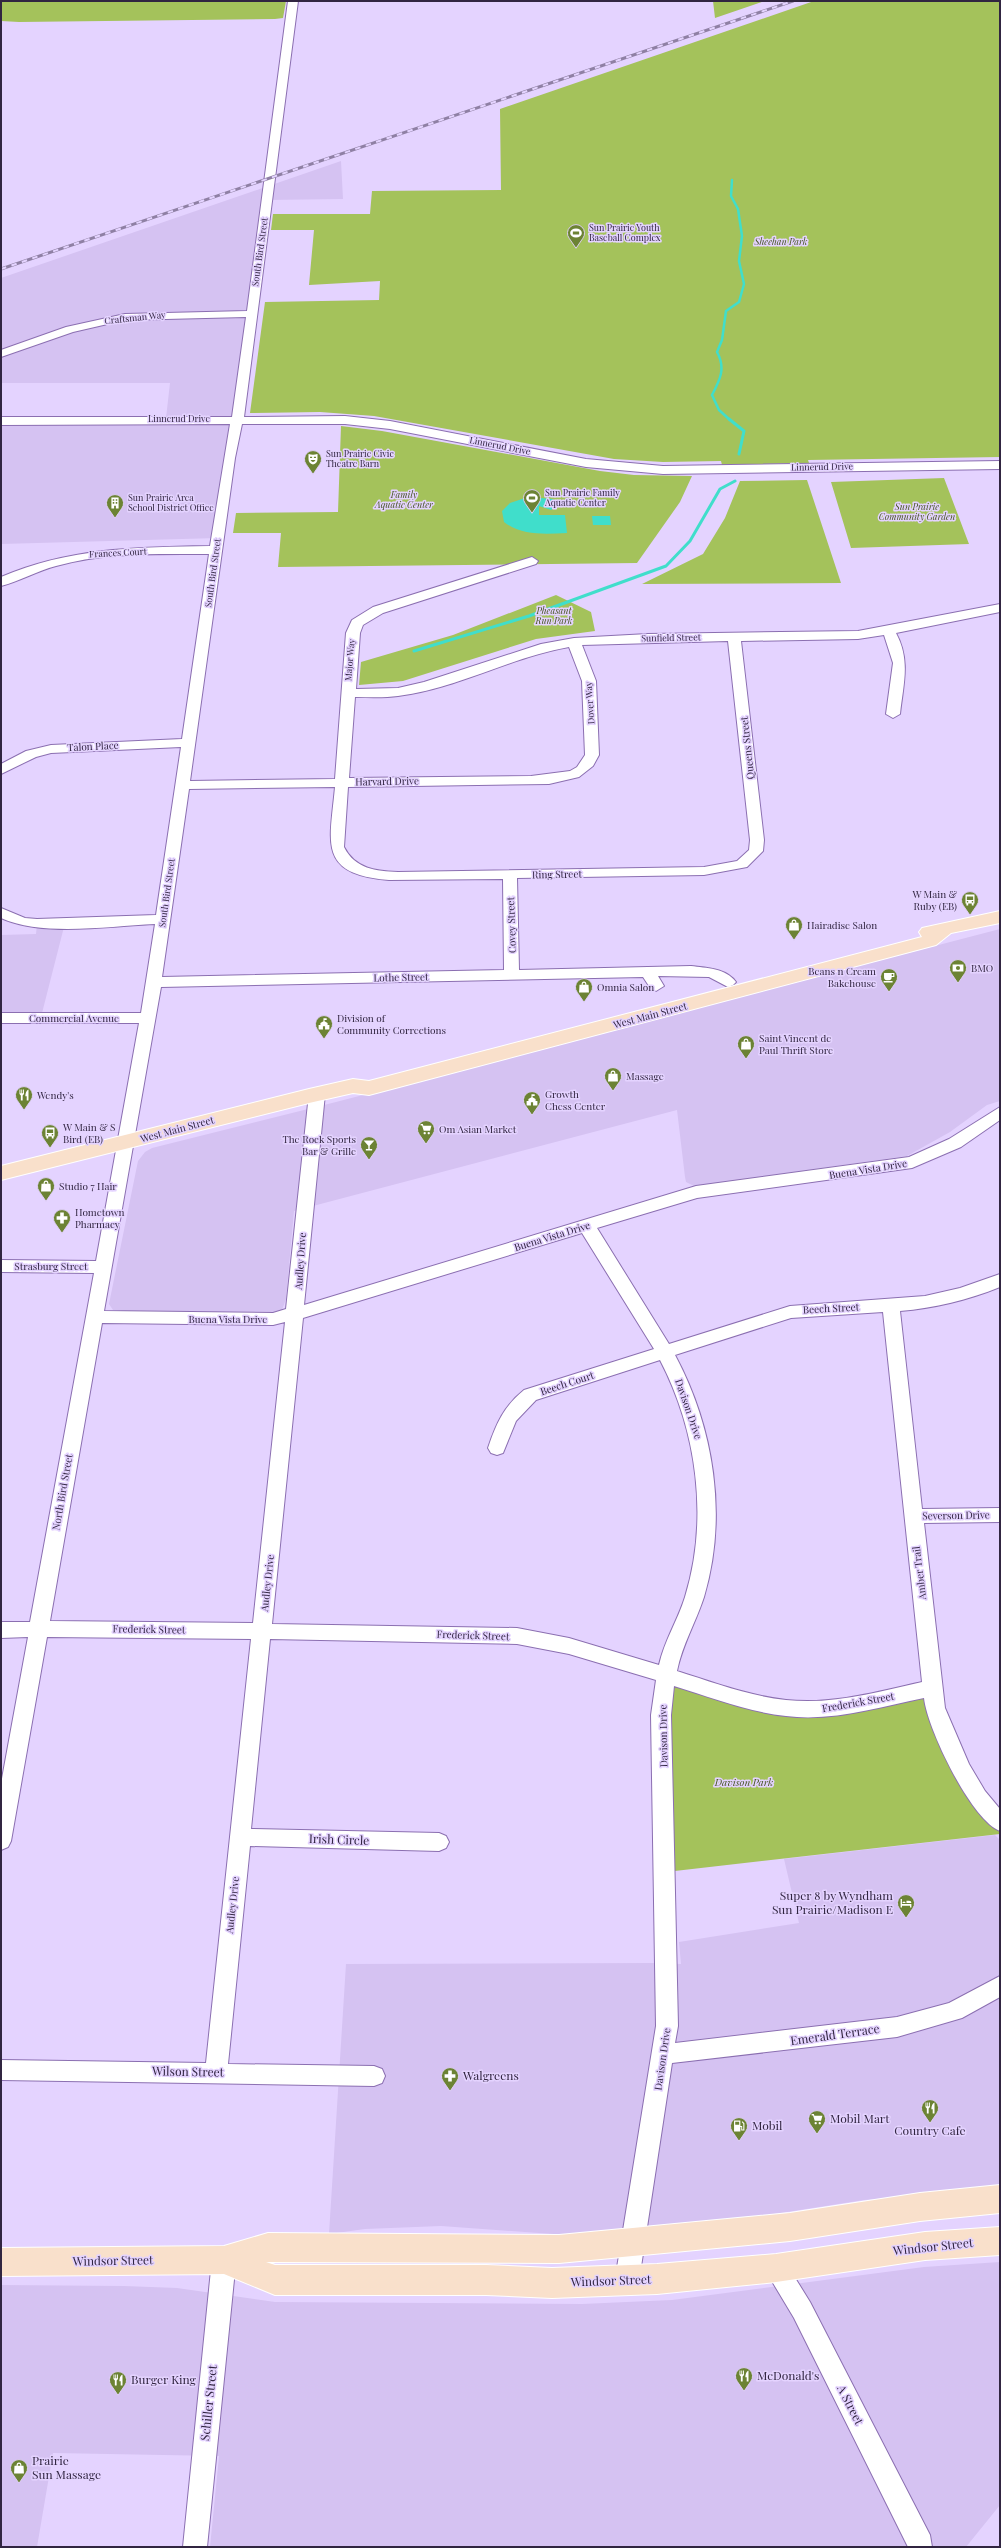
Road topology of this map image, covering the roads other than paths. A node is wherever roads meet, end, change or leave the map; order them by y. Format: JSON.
{"nodes":[{"id":1,"x":293,"y":1,"type":"edge"},
{"id":2,"x":251,"y":314,"type":"junction"},
{"id":3,"x":1,"y":354,"type":"edge"},
{"id":4,"x":236,"y":420,"type":"junction"},
{"id":5,"x":1,"y":421,"type":"edge"},
{"id":6,"x":1000,"y":464,"type":"edge"},
{"id":7,"x":216,"y":550,"type":"junction"},
{"id":8,"x":532,"y":561,"type":"dead end"},
{"id":9,"x":1,"y":582,"type":"edge"},
{"id":10,"x":1000,"y":608,"type":"edge"},
{"id":11,"x":888,"y":632,"type":"junction"},
{"id":12,"x":734,"y":637,"type":"junction"},
{"id":13,"x":574,"y":642,"type":"junction"},
{"id":14,"x":347,"y":693,"type":"junction"},
{"id":15,"x":893,"y":714,"type":"dead end"},
{"id":16,"x":189,"y":743,"type":"junction"},
{"id":17,"x":587,"y":765,"type":"joint"},
{"id":18,"x":1,"y":770,"type":"edge"},
{"id":19,"x":341,"y":782,"type":"junction"},
{"id":20,"x":183,"y":785,"type":"junction"},
{"id":21,"x":750,"y":858,"type":"joint"},
{"id":22,"x":361,"y":872,"type":"joint"},
{"id":23,"x":510,"y":875,"type":"junction"},
{"id":24,"x":1,"y":913,"type":"edge"},
{"id":25,"x":1000,"y":916,"type":"edge"},
{"id":26,"x":164,"y":919,"type":"junction"},
{"id":27,"x":943,"y":931,"type":"junction"},
{"id":28,"x":648,"y":972,"type":"junction"},
{"id":29,"x":512,"y":976,"type":"junction"},
{"id":30,"x":154,"y":982,"type":"junction"},
{"id":31,"x":728,"y":982,"type":"junction"},
{"id":32,"x":656,"y":986,"type":"dead end"},
{"id":33,"x":1,"y":1018,"type":"edge"},
{"id":34,"x":147,"y":1018,"type":"junction"},
{"id":35,"x":353,"y":1086,"type":"junction"},
{"id":36,"x":318,"y":1094,"type":"junction"},
{"id":37,"x":1000,"y":1112,"type":"edge"},
{"id":38,"x":124,"y":1143,"type":"junction"},
{"id":39,"x":1,"y":1173,"type":"edge"},
{"id":40,"x":585,"y":1226,"type":"junction"},
{"id":41,"x":1,"y":1266,"type":"edge"},
{"id":42,"x":102,"y":1267,"type":"junction"},
{"id":43,"x":999,"y":1283,"type":"edge"},
{"id":44,"x":890,"y":1306,"type":"junction"},
{"id":45,"x":296,"y":1313,"type":"junction"},
{"id":46,"x":93,"y":1317,"type":"junction"},
{"id":47,"x":665,"y":1351,"type":"junction"},
{"id":48,"x":497,"y":1448,"type":"dead end"},
{"id":49,"x":1000,"y":1514,"type":"edge"},
{"id":50,"x":913,"y":1516,"type":"junction"},
{"id":51,"x":38,"y":1629,"type":"junction"},
{"id":52,"x":1,"y":1630,"type":"edge"},
{"id":53,"x":262,"y":1632,"type":"junction"},
{"id":54,"x":666,"y":1677,"type":"junction"},
{"id":55,"x":932,"y":1688,"type":"junction"},
{"id":56,"x":1000,"y":1822,"type":"edge"},
{"id":57,"x":2,"y":1832,"type":"edge"},
{"id":58,"x":240,"y":1837,"type":"junction"},
{"id":59,"x":439,"y":1842,"type":"dead end"},
{"id":60,"x":1000,"y":1986,"type":"edge"},
{"id":61,"x":662,"y":2054,"type":"junction"},
{"id":62,"x":1,"y":2070,"type":"edge"},
{"id":63,"x":216,"y":2073,"type":"junction"},
{"id":64,"x":374,"y":2076,"type":"dead end"},
{"id":65,"x":1000,"y":2199,"type":"edge"},
{"id":66,"x":1000,"y":2241,"type":"edge"},
{"id":67,"x":634,"y":2242,"type":"junction"},
{"id":68,"x":224,"y":2260,"type":"junction"},
{"id":69,"x":7,"y":2262,"type":"edge"},
{"id":70,"x":776,"y":2268,"type":"junction"},
{"id":71,"x":627,"y":2280,"type":"junction"},
{"id":72,"x":920,"y":2546,"type":"edge"},
{"id":73,"x":195,"y":2547,"type":"edge"}],
"edges":[{"from":1,"to":2,"type":"street","name":"South Bird Street"},
{"from":2,"to":3,"type":"street","name":"Craftsman Way"},
{"from":2,"to":4,"type":"street","name":"South Bird Street"},
{"from":4,"to":5,"type":"street","name":"Linnerud Drive"},
{"from":4,"to":6,"type":"street","name":"Linnerud Drive"},
{"from":4,"to":7,"type":"street","name":"South Bird Street"},
{"from":7,"to":9,"type":"street","name":"Frances Court"},
{"from":7,"to":16,"type":"street","name":"South Bird Street"},
{"from":8,"to":14,"type":"street","name":"Major Way"},
{"from":10,"to":11,"type":"street","name":"Sunfield Street"},
{"from":11,"to":12,"type":"street","name":"Sunfield Street"},
{"from":11,"to":15,"type":"street"},
{"from":12,"to":13,"type":"street","name":"Sunfield Street"},
{"from":12,"to":21,"type":"street","name":"Queens Street"},
{"from":13,"to":14,"type":"street","name":"Sunfield Street"},
{"from":13,"to":17,"type":"street","name":"Dover Way"},
{"from":14,"to":19,"type":"street","name":"Major Way"},
{"from":16,"to":18,"type":"street","name":"Talon Place"},
{"from":16,"to":20,"type":"street","name":"South Bird Street"},
{"from":17,"to":19,"type":"street","name":"Harvard Drive"},
{"from":19,"to":20,"type":"street","name":"Harvard Drive"},
{"from":19,"to":22,"type":"street","name":"Major Way"},
{"from":20,"to":26,"type":"street","name":"South Bird Street"},
{"from":21,"to":23,"type":"street","name":"Ring Street"},
{"from":22,"to":23,"type":"street","name":"Ring Street"},
{"from":23,"to":29,"type":"street","name":"Covey Street"},
{"from":24,"to":26,"type":"street"},
{"from":25,"to":27,"type":"main road","name":"West Main Street"},
{"from":26,"to":30,"type":"street","name":"South Bird Street"},
{"from":27,"to":31,"type":"main road","name":"West Main Street"},
{"from":27,"to":35,"type":"main road","name":"West Main Street"},
{"from":28,"to":29,"type":"street","name":"Lothe Street"},
{"from":28,"to":31,"type":"street","name":"Lothe Street"},
{"from":28,"to":32,"type":"street"},
{"from":29,"to":30,"type":"street","name":"Lothe Street"},
{"from":30,"to":34,"type":"street","name":"South Bird Street"},
{"from":31,"to":35,"type":"main road","name":"West Main Street"},
{"from":33,"to":34,"type":"street","name":"Commercial Avenue"},
{"from":34,"to":38,"type":"street","name":"South Bird Street"},
{"from":35,"to":36,"type":"main road","name":"West Main Street"},
{"from":36,"to":38,"type":"main road","name":"West Main Street"},
{"from":36,"to":45,"type":"street","name":"Audley Drive"},
{"from":37,"to":40,"type":"street","name":"Buena Vista Drive"},
{"from":38,"to":39,"type":"main road","name":"West Main Street"},
{"from":38,"to":42,"type":"street","name":"North Bird Street"},
{"from":40,"to":45,"type":"street","name":"Buena Vista Drive"},
{"from":40,"to":47,"type":"street","name":"Davison Drive"},
{"from":41,"to":42,"type":"street","name":"Strasburg Street"},
{"from":42,"to":46,"type":"street","name":"North Bird Street"},
{"from":43,"to":44,"type":"street","name":"Beech Street"},
{"from":44,"to":47,"type":"street","name":"Beech Street"},
{"from":44,"to":50,"type":"street","name":"Amber Trail"},
{"from":45,"to":46,"type":"street","name":"Buena Vista Drive"},
{"from":45,"to":53,"type":"street","name":"Audley Drive"},
{"from":46,"to":51,"type":"street","name":"North Bird Street"},
{"from":47,"to":48,"type":"street","name":"Beech Court"},
{"from":47,"to":54,"type":"street","name":"Davison Drive"},
{"from":49,"to":50,"type":"street","name":"Severson Drive"},
{"from":50,"to":55,"type":"street","name":"Amber Trail"},
{"from":51,"to":52,"type":"street","name":"Frederick Street"},
{"from":51,"to":53,"type":"street","name":"Frederick Street"},
{"from":51,"to":57,"type":"street","name":"North Bird Street"},
{"from":53,"to":54,"type":"street","name":"Frederick Street"},
{"from":53,"to":58,"type":"street","name":"Audley Drive"},
{"from":54,"to":55,"type":"street","name":"Frederick Street"},
{"from":54,"to":61,"type":"street","name":"Davison Drive"},
{"from":55,"to":56,"type":"street","name":"Amber Trail"},
{"from":58,"to":59,"type":"street","name":"Irish Circle"},
{"from":58,"to":63,"type":"street","name":"Audley Drive"},
{"from":60,"to":61,"type":"street","name":"Emerald Terrace"},
{"from":61,"to":67,"type":"street","name":"Davison Drive"},
{"from":62,"to":63,"type":"street","name":"Wilson Street"},
{"from":63,"to":64,"type":"street","name":"Wilson Street"},
{"from":65,"to":67,"type":"main road","name":"Windsor Street"},
{"from":66,"to":70,"type":"main road","name":"Windsor Street"},
{"from":67,"to":68,"type":"main road","name":"Windsor Street"},
{"from":67,"to":71,"type":"street","name":"Davison Drive"},
{"from":68,"to":69,"type":"main road","name":"Windsor Street"},
{"from":68,"to":71,"type":"main road","name":"Windsor Street"},
{"from":68,"to":73,"type":"street","name":"Schiller Street"},
{"from":70,"to":71,"type":"main road","name":"Windsor Street"},
{"from":70,"to":72,"type":"street","name":"A Street"}]}
